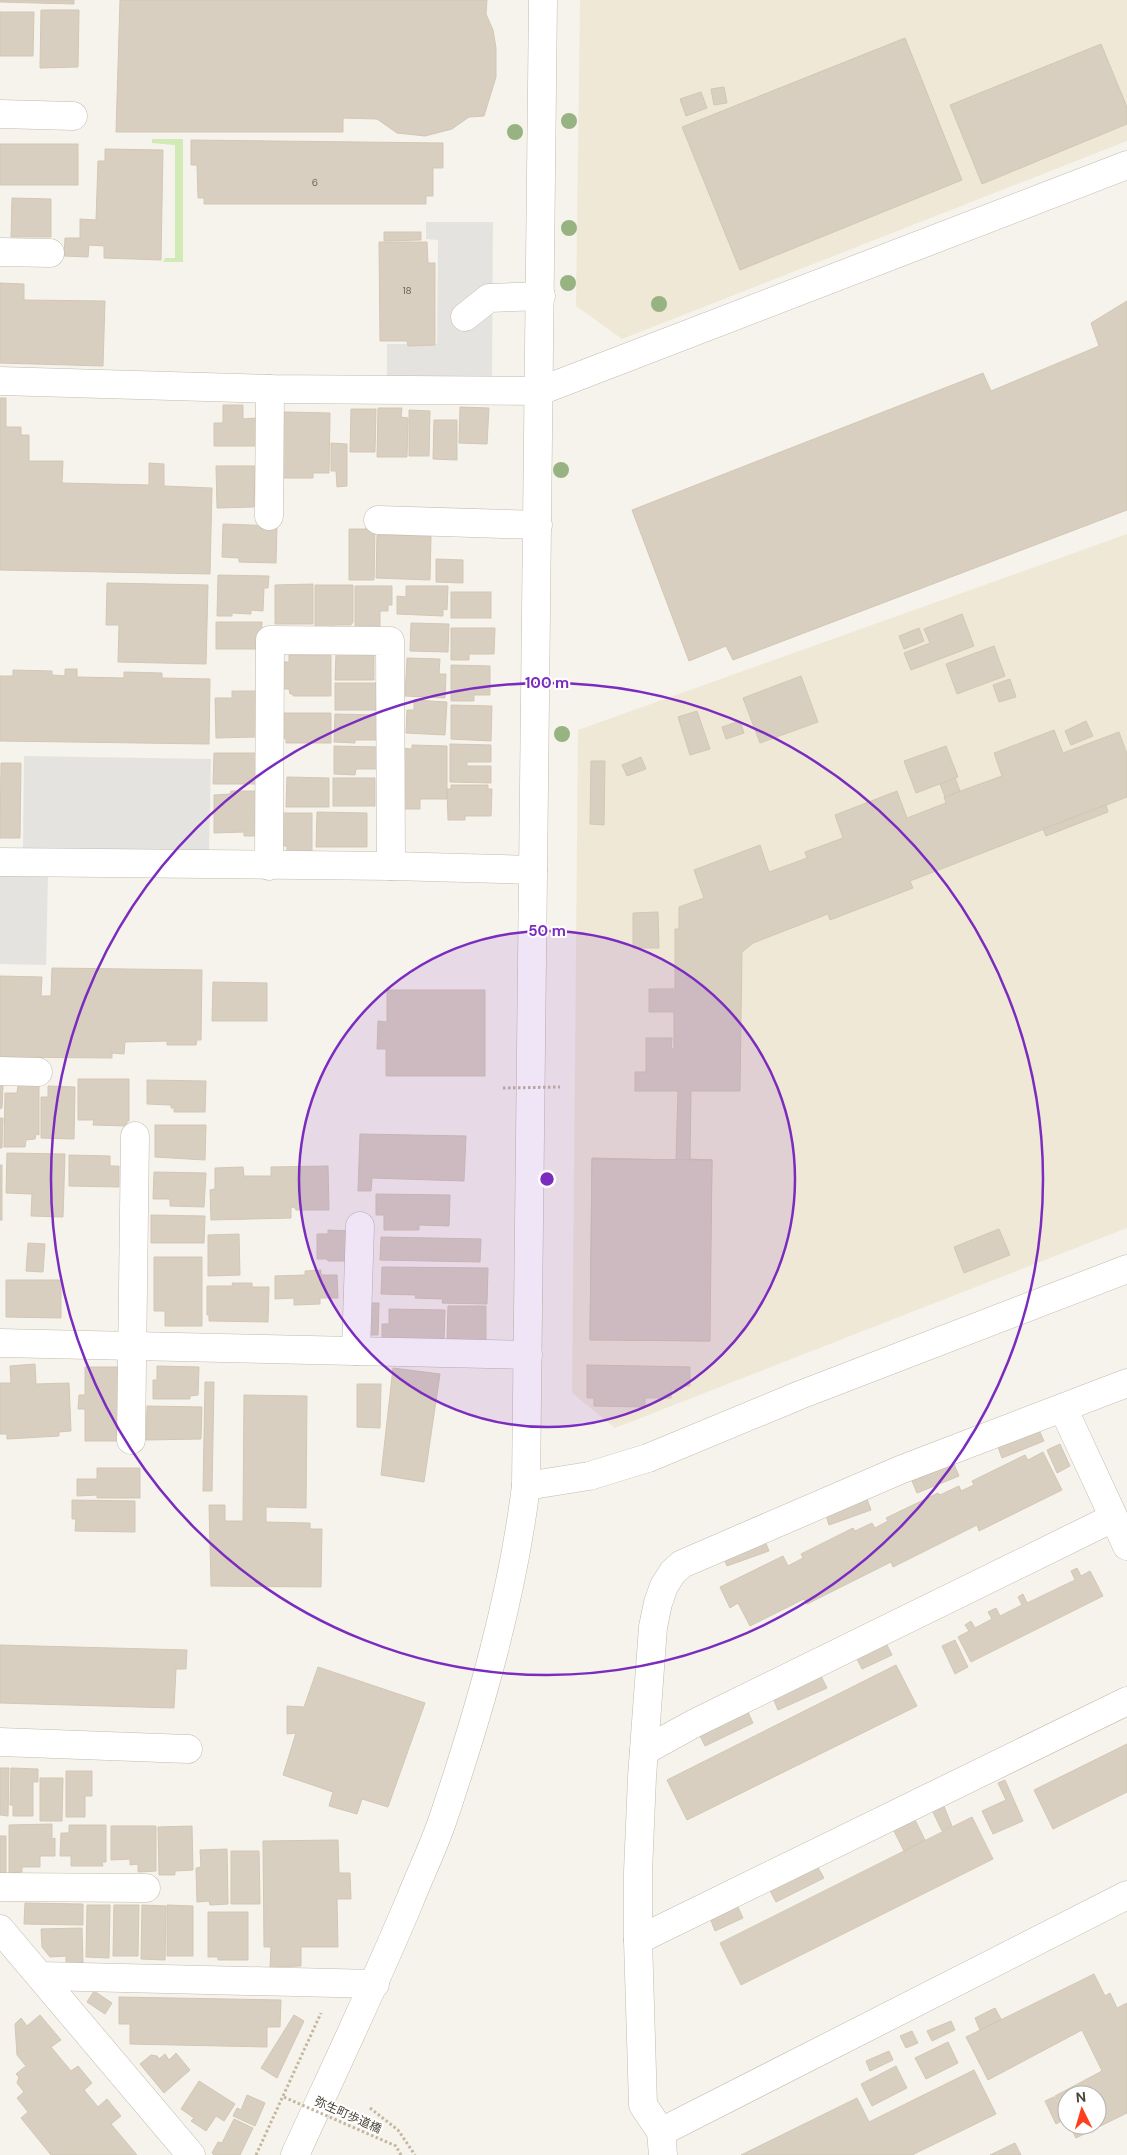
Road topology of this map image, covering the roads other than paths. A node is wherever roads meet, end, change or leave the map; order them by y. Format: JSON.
{"nodes":[{"id":1,"x":544,"y":0,"type":"edge"},
{"id":2,"x":0,"y":114,"type":"edge"},
{"id":3,"x":73,"y":116,"type":"dead end"},
{"id":4,"x":1127,"y":165,"type":"edge"},
{"id":5,"x":0,"y":252,"type":"edge"},
{"id":6,"x":50,"y":253,"type":"dead end"},
{"id":7,"x":541,"y":296,"type":"junction"},
{"id":8,"x":465,"y":317,"type":"dead end"},
{"id":9,"x":0,"y":381,"type":"edge"},
{"id":10,"x":270,"y":388,"type":"junction"},
{"id":11,"x":540,"y":392,"type":"junction"},
{"id":12,"x":269,"y":516,"type":"dead end"},
{"id":13,"x":378,"y":520,"type":"dead end"},
{"id":14,"x":538,"y":525,"type":"junction"},
{"id":15,"x":0,"y":862,"type":"edge"},
{"id":16,"x":269,"y":866,"type":"junction"},
{"id":17,"x":391,"y":866,"type":"junction"},
{"id":18,"x":533,"y":870,"type":"junction"},
{"id":19,"x":0,"y":1071,"type":"edge"},
{"id":20,"x":38,"y":1072,"type":"dead end"},
{"id":21,"x":135,"y":1136,"type":"dead end"},
{"id":22,"x":360,"y":1226,"type":"dead end"},
{"id":23,"x":1127,"y":1269,"type":"edge"},
{"id":24,"x":0,"y":1343,"type":"edge"},
{"id":25,"x":133,"y":1345,"type":"junction"},
{"id":26,"x":356,"y":1351,"type":"junction"},
{"id":27,"x":528,"y":1355,"type":"junction"},
{"id":28,"x":1127,"y":1383,"type":"edge"},
{"id":29,"x":1063,"y":1408,"type":"junction"},
{"id":30,"x":131,"y":1440,"type":"dead end"},
{"id":31,"x":526,"y":1486,"type":"junction"},
{"id":32,"x":1113,"y":1518,"type":"junction"},
{"id":33,"x":1127,"y":1546,"type":"edge"},
{"id":34,"x":1127,"y":1701,"type":"edge"},
{"id":35,"x":0,"y":1742,"type":"edge"},
{"id":36,"x":188,"y":1749,"type":"dead end"},
{"id":37,"x":644,"y":1751,"type":"junction"},
{"id":38,"x":0,"y":1887,"type":"edge"},
{"id":39,"x":146,"y":1888,"type":"dead end"},
{"id":40,"x":1127,"y":1894,"type":"edge"},
{"id":41,"x":0,"y":1929,"type":"edge"},
{"id":42,"x":638,"y":1940,"type":"junction"},
{"id":43,"x":41,"y":1976,"type":"junction"},
{"id":44,"x":375,"y":1984,"type":"junction"},
{"id":45,"x":662,"y":2144,"type":"edge"},
{"id":46,"x":191,"y":2155,"type":"edge"},
{"id":47,"x":295,"y":2155,"type":"edge"}],
"edges":[{"from":1,"to":7,"type":"street"},
{"from":2,"to":3,"type":"street"},
{"from":4,"to":11,"type":"street"},
{"from":5,"to":6,"type":"street"},
{"from":7,"to":8,"type":"street"},
{"from":7,"to":11,"type":"street"},
{"from":9,"to":10,"type":"street"},
{"from":10,"to":11,"type":"street"},
{"from":10,"to":12,"type":"street"},
{"from":11,"to":14,"type":"street"},
{"from":13,"to":14,"type":"street"},
{"from":14,"to":18,"type":"street"},
{"from":15,"to":16,"type":"street"},
{"from":16,"to":17,"type":"street"},
{"from":16,"to":17,"type":"street"},
{"from":17,"to":18,"type":"street"},
{"from":18,"to":27,"type":"street"},
{"from":19,"to":20,"type":"street"},
{"from":21,"to":25,"type":"street"},
{"from":22,"to":26,"type":"street"},
{"from":23,"to":31,"type":"street"},
{"from":24,"to":25,"type":"street"},
{"from":25,"to":26,"type":"street"},
{"from":25,"to":30,"type":"street"},
{"from":26,"to":27,"type":"street"},
{"from":27,"to":31,"type":"street"},
{"from":28,"to":29,"type":"street"},
{"from":29,"to":32,"type":"street"},
{"from":29,"to":37,"type":"street"},
{"from":31,"to":44,"type":"street"},
{"from":32,"to":33,"type":"street"},
{"from":32,"to":37,"type":"street"},
{"from":34,"to":42,"type":"street"},
{"from":35,"to":36,"type":"street"},
{"from":37,"to":42,"type":"street"},
{"from":38,"to":39,"type":"street"},
{"from":40,"to":45,"type":"street"},
{"from":41,"to":43,"type":"street"},
{"from":42,"to":45,"type":"street"},
{"from":43,"to":44,"type":"street"},
{"from":43,"to":46,"type":"street"},
{"from":44,"to":47,"type":"street"}]}
